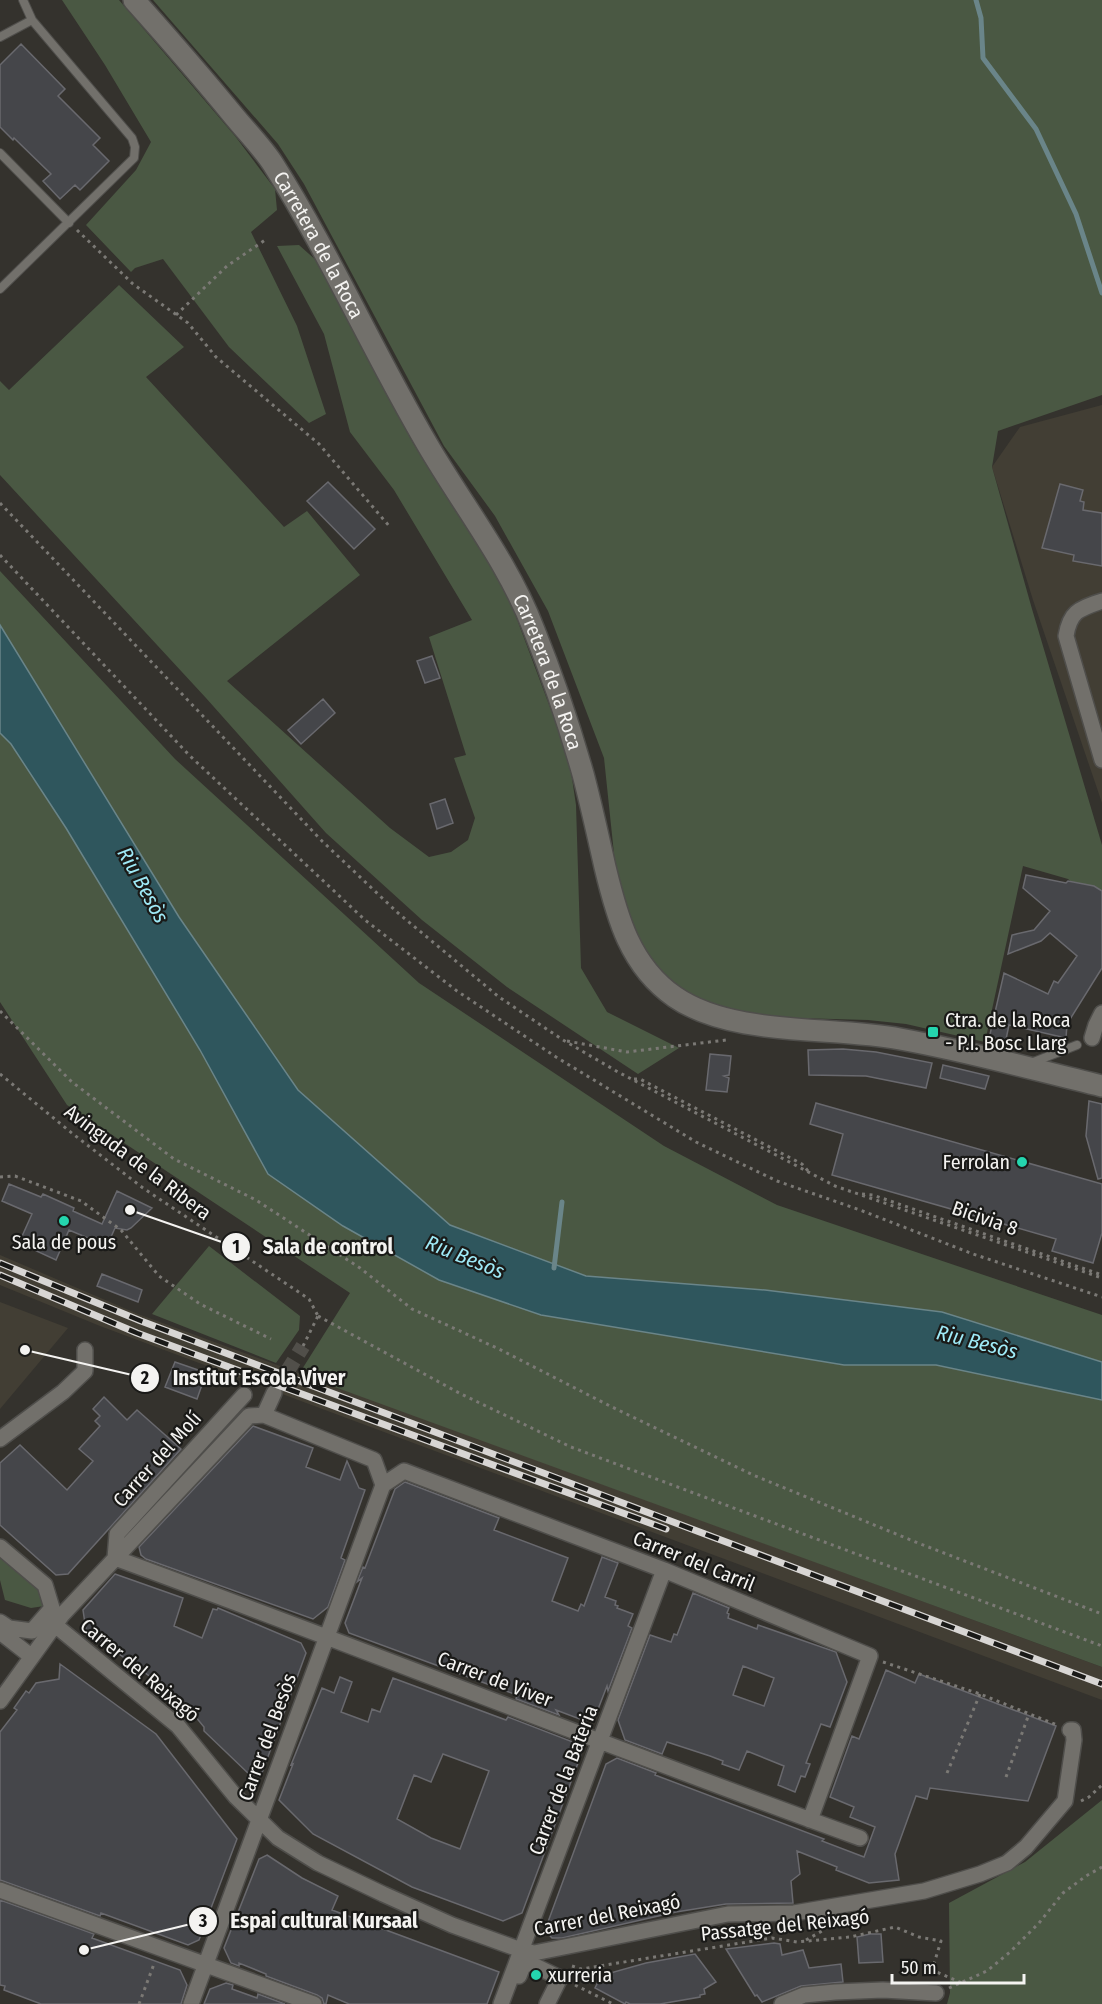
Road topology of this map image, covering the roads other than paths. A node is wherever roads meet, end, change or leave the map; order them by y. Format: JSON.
{"nodes":[{"id":1,"x":23,"y":0,"type":"edge"},
{"id":2,"x":134,"y":0,"type":"edge"},
{"id":3,"x":32,"y":20,"type":"junction"},
{"id":4,"x":0,"y":37,"type":"edge"},
{"id":5,"x":0,"y":153,"type":"edge"},
{"id":6,"x":69,"y":223,"type":"junction"},
{"id":7,"x":0,"y":289,"type":"edge"},
{"id":8,"x":1102,"y":601,"type":"edge"},
{"id":9,"x":1102,"y":760,"type":"edge"},
{"id":10,"x":1102,"y":1013,"type":"edge"},
{"id":11,"x":1092,"y":1038,"type":"dead end"},
{"id":12,"x":1077,"y":1045,"type":"dead end"},
{"id":13,"x":1023,"y":1067,"type":"junction"},
{"id":14,"x":1102,"y":1086,"type":"edge"},
{"id":15,"x":85,"y":1350,"type":"dead end"},
{"id":16,"x":274,"y":1393,"type":"tunnel mouth"},
{"id":17,"x":244,"y":1395,"type":"dead end"},
{"id":18,"x":256,"y":1416,"type":"junction"},
{"id":19,"x":0,"y":1439,"type":"edge"},
{"id":20,"x":383,"y":1485,"type":"junction"},
{"id":21,"x":0,"y":1541,"type":"edge"},
{"id":22,"x":0,"y":1546,"type":"edge"},
{"id":23,"x":114,"y":1558,"type":"junction"},
{"id":24,"x":664,"y":1570,"type":"junction"},
{"id":25,"x":58,"y":1620,"type":"junction"},
{"id":26,"x":0,"y":1622,"type":"edge"},
{"id":27,"x":0,"y":1632,"type":"edge"},
{"id":28,"x":327,"y":1636,"type":"junction"},
{"id":29,"x":32,"y":1657,"type":"junction"},
{"id":30,"x":0,"y":1701,"type":"edge"},
{"id":31,"x":1070,"y":1730,"type":"road end"},
{"id":32,"x":599,"y":1742,"type":"junction"},
{"id":33,"x":260,"y":1820,"type":"junction"},
{"id":34,"x":810,"y":1820,"type":"junction"},
{"id":35,"x":860,"y":1838,"type":"dead end"},
{"id":36,"x":0,"y":1890,"type":"edge"},
{"id":37,"x":521,"y":1950,"type":"junction"},
{"id":38,"x":206,"y":1965,"type":"junction"},
{"id":39,"x":936,"y":1994,"type":"road end"},
{"id":40,"x":191,"y":2004,"type":"edge"},
{"id":41,"x":314,"y":2004,"type":"edge"},
{"id":42,"x":501,"y":2004,"type":"edge"},
{"id":43,"x":508,"y":2004,"type":"edge"},
{"id":44,"x":547,"y":2004,"type":"edge"},
{"id":45,"x":782,"y":2004,"type":"edge"}],
"edges":[{"from":1,"to":3,"type":"lane"},
{"from":2,"to":13,"type":"street","name":"Carretera de la Roca"},
{"from":3,"to":4,"type":"lane"},
{"from":3,"to":6,"type":"lane"},
{"from":5,"to":6,"type":"lane"},
{"from":6,"to":7,"type":"lane"},
{"from":8,"to":9,"type":"street"},
{"from":10,"to":11,"type":"street"},
{"from":12,"to":13,"type":"lane"},
{"from":13,"to":14,"type":"street","name":"Carretera de la Roca"},
{"from":15,"to":19,"type":"street"},
{"from":16,"to":18,"type":"street","name":"Carrer del Molí"},
{"from":17,"to":23,"type":"street","name":"Carrer del Molí"},
{"from":18,"to":20,"type":"street"},
{"from":18,"to":23,"type":"street","name":"Carrer del Molí"},
{"from":20,"to":24,"type":"street","name":"Carrer del Carril"},
{"from":20,"to":28,"type":"street","name":"Carrer del Besòs"},
{"from":21,"to":25,"type":"street"},
{"from":22,"to":26,"type":"street"},
{"from":23,"to":25,"type":"street","name":"Carrer del Molí"},
{"from":23,"to":28,"type":"street","name":"Carrer de Viver"},
{"from":24,"to":32,"type":"street","name":"Carrer de la Bateria"},
{"from":24,"to":34,"type":"street","name":"Carrer del Carril"},
{"from":25,"to":29,"type":"street","name":"Carrer del Molí"},
{"from":25,"to":33,"type":"street","name":"Carrer del Reixagó"},
{"from":27,"to":29,"type":"street"},
{"from":28,"to":32,"type":"street","name":"Carrer de Viver"},
{"from":28,"to":33,"type":"street","name":"Carrer del Besòs"},
{"from":29,"to":30,"type":"street","name":"Carrer del Molí"},
{"from":31,"to":37,"type":"street","name":"Carrer del Reixagó"},
{"from":32,"to":34,"type":"street","name":"Carrer de Viver"},
{"from":32,"to":37,"type":"street","name":"Carrer de la Bateria"},
{"from":33,"to":37,"type":"street","name":"Carrer del Reixagó"},
{"from":33,"to":38,"type":"street","name":"Carrer del Besòs"},
{"from":34,"to":35,"type":"street","name":"Carrer de Viver"},
{"from":36,"to":38,"type":"street"},
{"from":37,"to":42,"type":"street","name":"Carrer de la Bateria"},
{"from":38,"to":40,"type":"street","name":"Carrer del Besòs"},
{"from":38,"to":41,"type":"street"},
{"from":39,"to":45,"type":"street"},
{"from":43,"to":44,"type":"street"}]}
